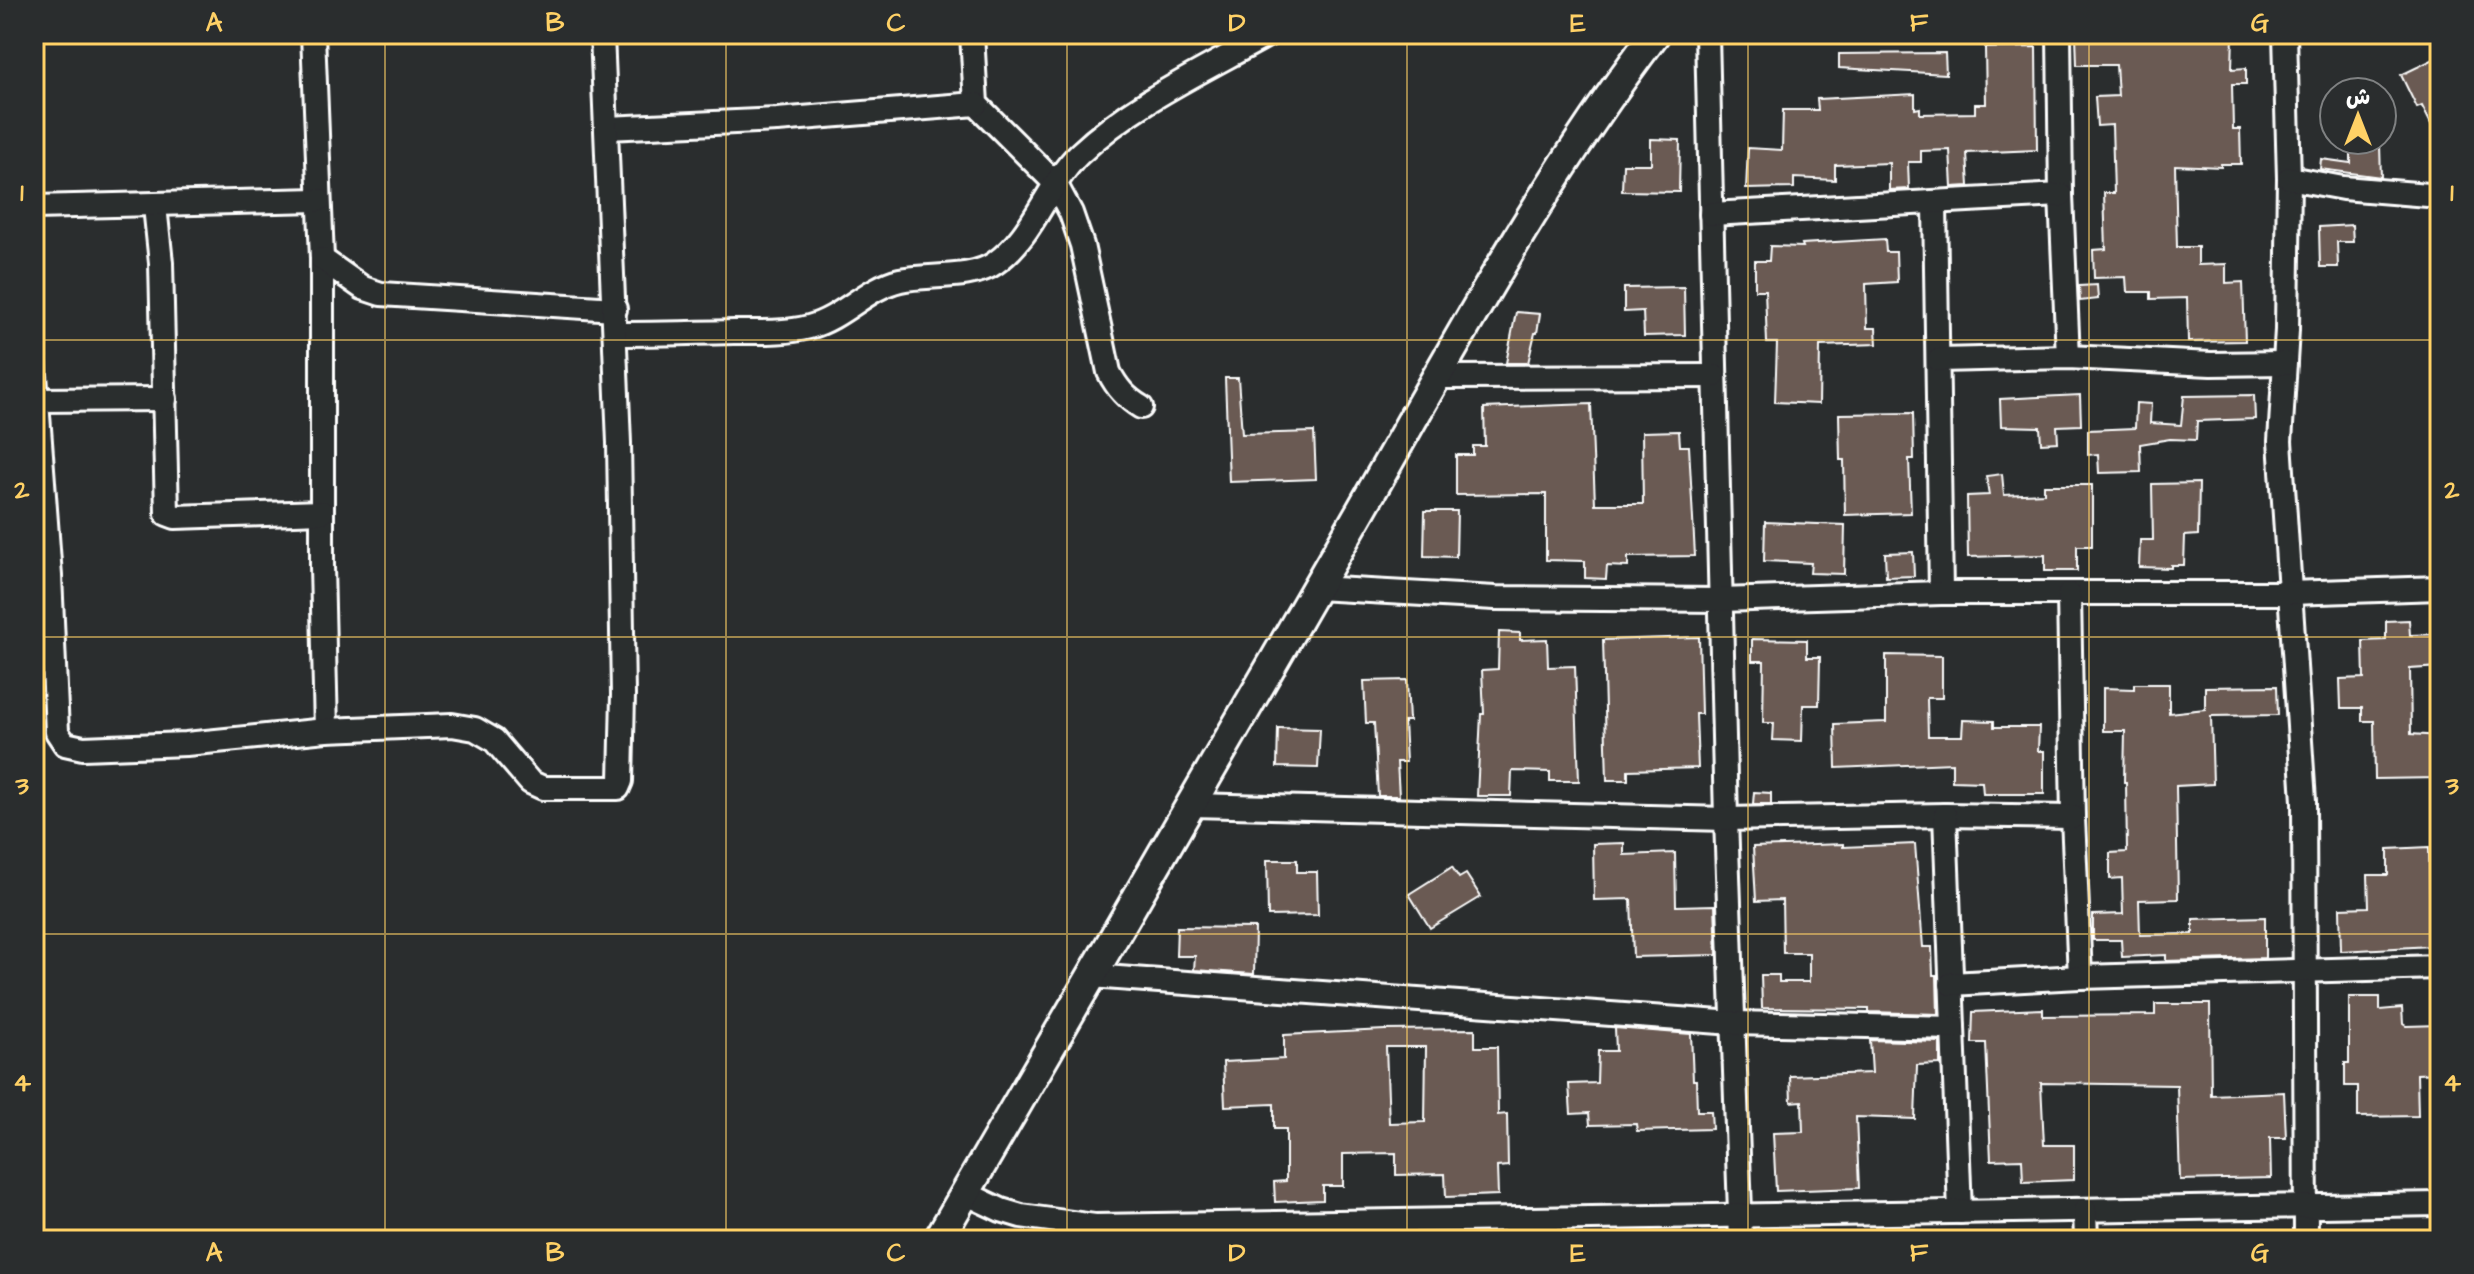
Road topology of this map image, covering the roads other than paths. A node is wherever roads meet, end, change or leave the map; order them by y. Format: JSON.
{"nodes":[{"id":1,"x":313,"y":34,"type":"edge"},
{"id":2,"x":602,"y":34,"type":"edge"},
{"id":3,"x":972,"y":34,"type":"edge"},
{"id":4,"x":1269,"y":34,"type":"edge"},
{"id":5,"x":1636,"y":34,"type":"edge"},
{"id":6,"x":1655,"y":34,"type":"edge"},
{"id":7,"x":1707,"y":34,"type":"edge"},
{"id":8,"x":2059,"y":34,"type":"edge"},
{"id":9,"x":2285,"y":34,"type":"edge"},
{"id":10,"x":976,"y":104,"type":"junction"},
{"id":11,"x":607,"y":128,"type":"junction"},
{"id":12,"x":2289,"y":178,"type":"junction"},
{"id":13,"x":1055,"y":183,"type":"junction"},
{"id":14,"x":2061,"y":195,"type":"junction"},
{"id":15,"x":2440,"y":196,"type":"edge"},
{"id":16,"x":319,"y":200,"type":"junction"},
{"id":17,"x":1935,"y":203,"type":"junction"},
{"id":18,"x":155,"y":206,"type":"junction"},
{"id":19,"x":34,"y":207,"type":"edge"},
{"id":20,"x":1711,"y":214,"type":"junction"},
{"id":21,"x":322,"y":259,"type":"junction"},
{"id":22,"x":615,"y":309,"type":"junction"},
{"id":23,"x":615,"y":334,"type":"junction"},
{"id":24,"x":2068,"y":357,"type":"junction"},
{"id":25,"x":1939,"y":360,"type":"junction"},
{"id":26,"x":34,"y":361,"type":"edge"},
{"id":27,"x":2285,"y":363,"type":"junction"},
{"id":28,"x":1714,"y":376,"type":"junction"},
{"id":29,"x":1438,"y":377,"type":"junction"},
{"id":30,"x":165,"y":399,"type":"junction"},
{"id":31,"x":37,"y":400,"type":"junction"},
{"id":32,"x":1141,"y":407,"type":"dead end"},
{"id":33,"x":322,"y":512,"type":"junction"},
{"id":34,"x":1316,"y":588,"type":"junction"},
{"id":35,"x":2440,"y":588,"type":"edge"},
{"id":36,"x":1941,"y":593,"type":"junction"},
{"id":37,"x":2289,"y":593,"type":"junction"},
{"id":38,"x":2069,"y":594,"type":"junction"},
{"id":39,"x":1721,"y":600,"type":"junction"},
{"id":40,"x":326,"y":730,"type":"junction"},
{"id":41,"x":1192,"y":805,"type":"junction"},
{"id":42,"x":1945,"y":815,"type":"junction"},
{"id":43,"x":2073,"y":817,"type":"junction"},
{"id":44,"x":1726,"y":819,"type":"junction"},
{"id":45,"x":2440,"y":967,"type":"edge"},
{"id":46,"x":2305,"y":970,"type":"junction"},
{"id":47,"x":1091,"y":976,"type":"junction"},
{"id":48,"x":2080,"y":977,"type":"junction"},
{"id":49,"x":1951,"y":984,"type":"junction"},
{"id":50,"x":1734,"y":1023,"type":"junction"},
{"id":51,"x":1953,"y":1028,"type":"junction"},
{"id":52,"x":1035,"y":1056,"type":"junction"},
{"id":53,"x":965,"y":1193,"type":"junction"},
{"id":54,"x":2440,"y":1204,"type":"edge"},
{"id":55,"x":2305,"y":1206,"type":"junction"},
{"id":56,"x":2085,"y":1210,"type":"junction"},
{"id":57,"x":1960,"y":1212,"type":"junction"},
{"id":58,"x":1741,"y":1216,"type":"junction"},
{"id":59,"x":1398,"y":1231,"type":"edge"},
{"id":60,"x":1095,"y":1233,"type":"edge"},
{"id":61,"x":921,"y":1240,"type":"edge"},
{"id":62,"x":938,"y":1240,"type":"edge"},
{"id":63,"x":1741,"y":1240,"type":"edge"},
{"id":64,"x":2086,"y":1240,"type":"edge"},
{"id":65,"x":2306,"y":1240,"type":"edge"}],
"edges":[{"from":1,"to":16,"type":"street"},
{"from":2,"to":11,"type":"street"},
{"from":3,"to":10,"type":"street"},
{"from":4,"to":13,"type":"street"},
{"from":5,"to":52,"type":"street"},
{"from":6,"to":29,"type":"street"},
{"from":7,"to":20,"type":"street"},
{"from":8,"to":14,"type":"street"},
{"from":9,"to":12,"type":"street"},
{"from":10,"to":11,"type":"street"},
{"from":10,"to":13,"type":"street"},
{"from":11,"to":22,"type":"street"},
{"from":12,"to":15,"type":"street"},
{"from":12,"to":27,"type":"street"},
{"from":13,"to":23,"type":"street"},
{"from":13,"to":32,"type":"street"},
{"from":14,"to":17,"type":"street"},
{"from":14,"to":24,"type":"street"},
{"from":16,"to":18,"type":"street"},
{"from":16,"to":21,"type":"street"},
{"from":17,"to":20,"type":"street"},
{"from":17,"to":25,"type":"street"},
{"from":18,"to":19,"type":"street"},
{"from":18,"to":30,"type":"street"},
{"from":20,"to":28,"type":"street"},
{"from":21,"to":22,"type":"street"},
{"from":21,"to":33,"type":"street"},
{"from":22,"to":23,"type":"street"},
{"from":23,"to":40,"type":"street"},
{"from":24,"to":25,"type":"street"},
{"from":24,"to":27,"type":"street"},
{"from":25,"to":36,"type":"street"},
{"from":26,"to":31,"type":"street"},
{"from":27,"to":37,"type":"street"},
{"from":28,"to":29,"type":"street"},
{"from":28,"to":39,"type":"street"},
{"from":29,"to":34,"type":"street"},
{"from":30,"to":31,"type":"street"},
{"from":30,"to":33,"type":"street"},
{"from":31,"to":40,"type":"street"},
{"from":33,"to":40,"type":"street"},
{"from":34,"to":39,"type":"street"},
{"from":34,"to":41,"type":"street"},
{"from":35,"to":37,"type":"street"},
{"from":36,"to":38,"type":"street"},
{"from":36,"to":39,"type":"street"},
{"from":37,"to":38,"type":"street"},
{"from":37,"to":46,"type":"street"},
{"from":38,"to":43,"type":"street"},
{"from":39,"to":44,"type":"street"},
{"from":41,"to":44,"type":"street"},
{"from":41,"to":47,"type":"street"},
{"from":42,"to":43,"type":"street"},
{"from":42,"to":44,"type":"street"},
{"from":42,"to":49,"type":"street"},
{"from":43,"to":48,"type":"street"},
{"from":44,"to":50,"type":"street"},
{"from":45,"to":46,"type":"street"},
{"from":46,"to":48,"type":"street"},
{"from":46,"to":55,"type":"street"},
{"from":47,"to":50,"type":"street"},
{"from":47,"to":52,"type":"street"},
{"from":48,"to":49,"type":"street"},
{"from":49,"to":51,"type":"street"},
{"from":50,"to":51,"type":"street"},
{"from":50,"to":58,"type":"street"},
{"from":51,"to":57,"type":"street"},
{"from":52,"to":53,"type":"street"},
{"from":52,"to":61,"type":"street"},
{"from":53,"to":60,"type":"street"},
{"from":53,"to":62,"type":"street"},
{"from":54,"to":55,"type":"street"},
{"from":55,"to":56,"type":"street"},
{"from":55,"to":65,"type":"street"},
{"from":56,"to":57,"type":"street"},
{"from":56,"to":64,"type":"street"},
{"from":57,"to":58,"type":"street"},
{"from":58,"to":59,"type":"street"},
{"from":58,"to":63,"type":"street"},
{"from":59,"to":60,"type":"street"}]}
